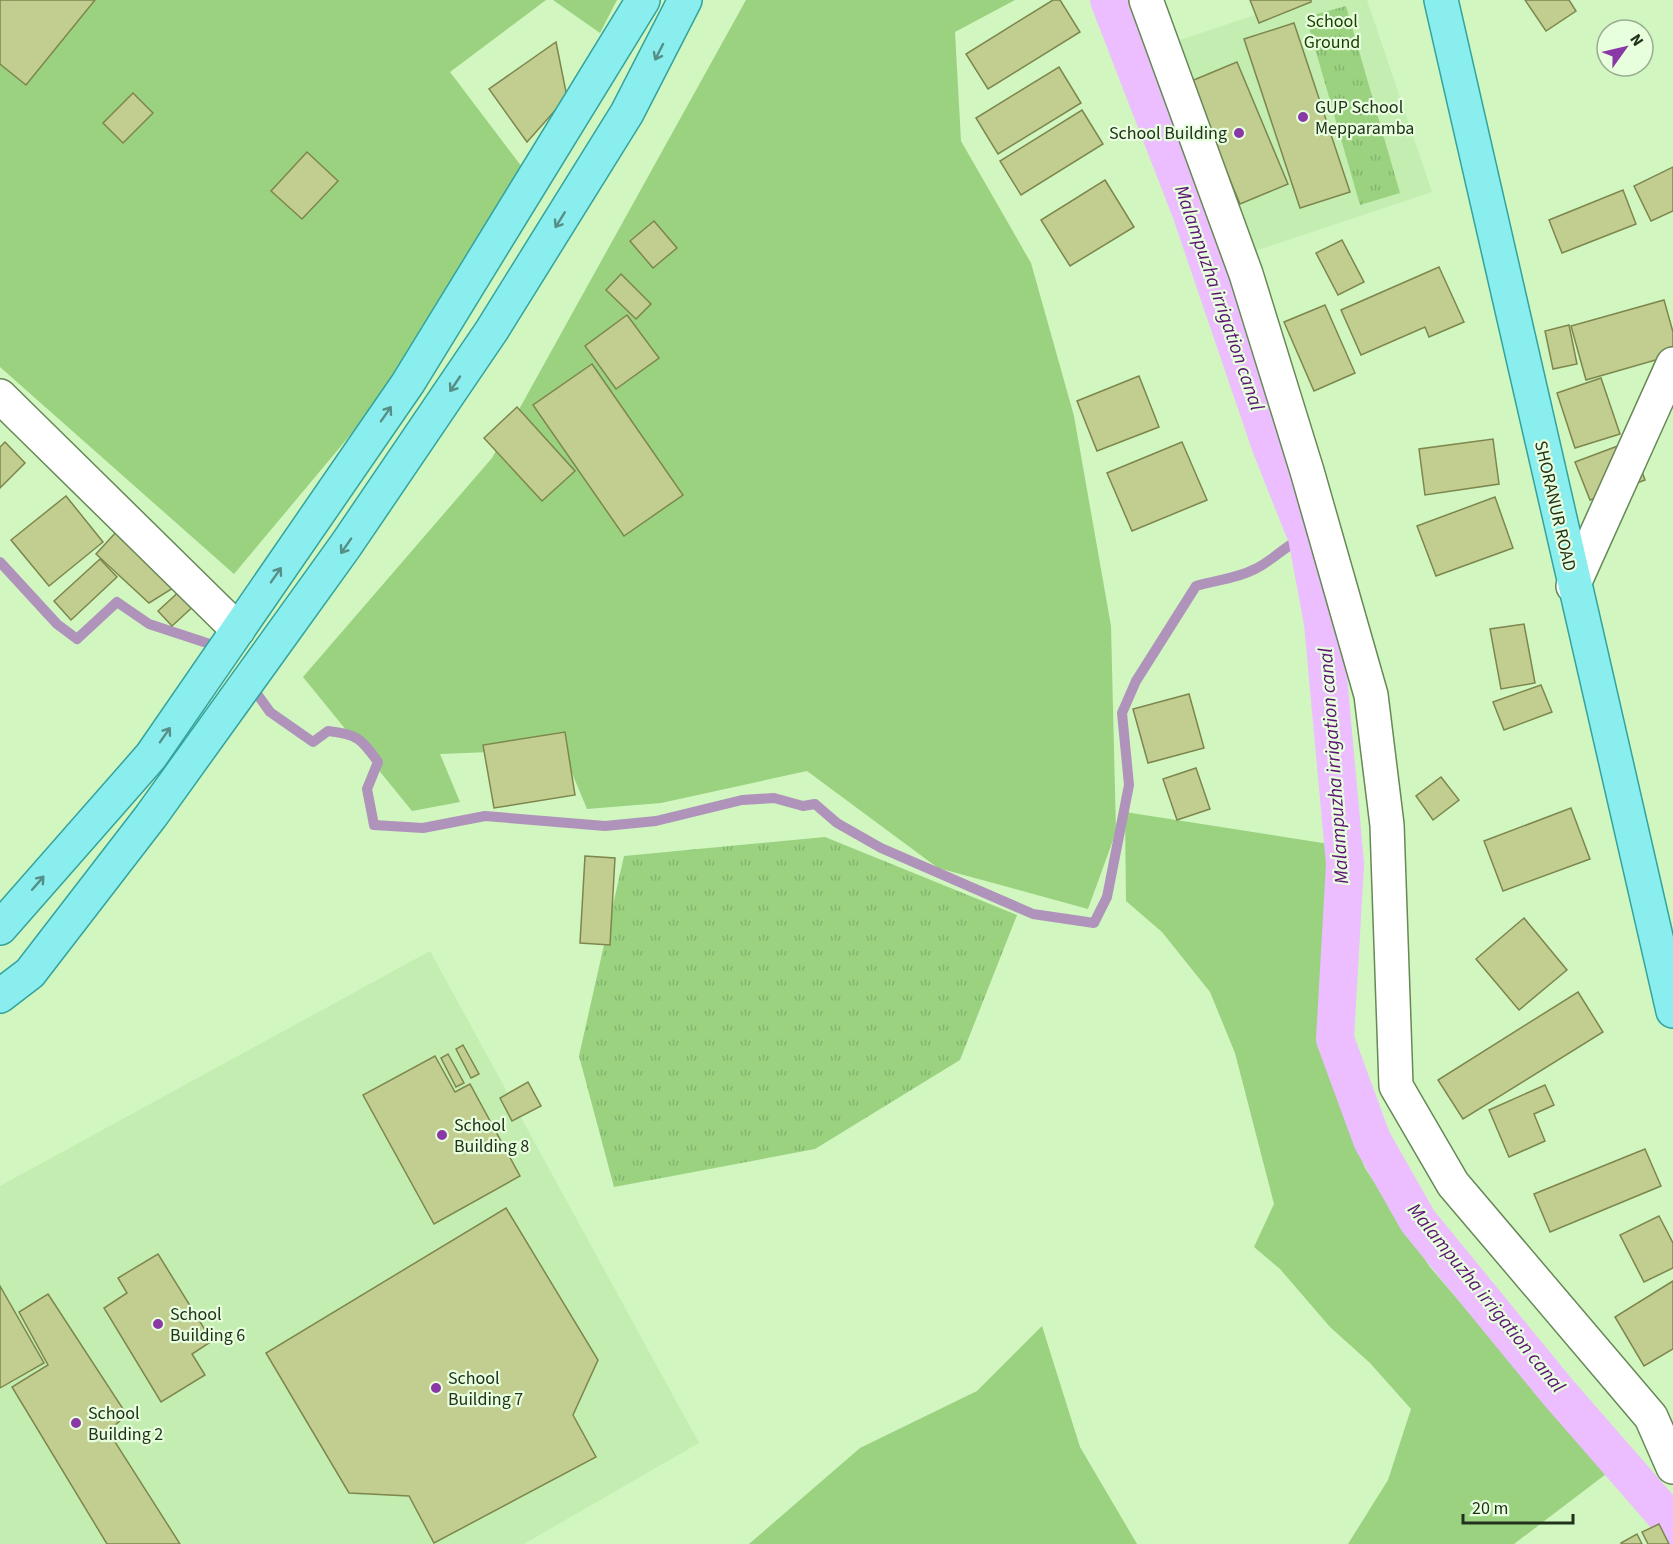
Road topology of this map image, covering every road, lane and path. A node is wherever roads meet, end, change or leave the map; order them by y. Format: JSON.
{"nodes":[{"id":1,"x":643,"y":0,"type":"edge"},
{"id":2,"x":685,"y":0,"type":"edge"},
{"id":3,"x":1146,"y":0,"type":"edge"},
{"id":4,"x":1441,"y":0,"type":"edge"},
{"id":5,"x":1673,"y":364,"type":"edge"},
{"id":6,"x":0,"y":396,"type":"edge"},
{"id":7,"x":1573,"y":586,"type":"junction"},
{"id":8,"x":238,"y":630,"type":"junction"},
{"id":9,"x":0,"y":928,"type":"edge"},
{"id":10,"x":0,"y":996,"type":"edge"},
{"id":11,"x":1673,"y":1011,"type":"edge"},
{"id":12,"x":1662,"y":1416,"type":"edge"},
{"id":13,"x":1673,"y":1467,"type":"edge"}],
"edges":[{"from":8,"to":1,"type":"main road","one_way":true},
{"from":2,"to":10,"type":"main road","one_way":true},
{"from":3,"to":12,"type":"street"},
{"from":4,"to":7,"type":"main road","name":"SHORANUR ROAD"},
{"from":5,"to":7,"type":"street"},
{"from":6,"to":8,"type":"street"},
{"from":7,"to":11,"type":"main road","name":"SHORANUR ROAD"},
{"from":9,"to":8,"type":"main road","one_way":true},
{"from":12,"to":13,"type":"street"}]}
